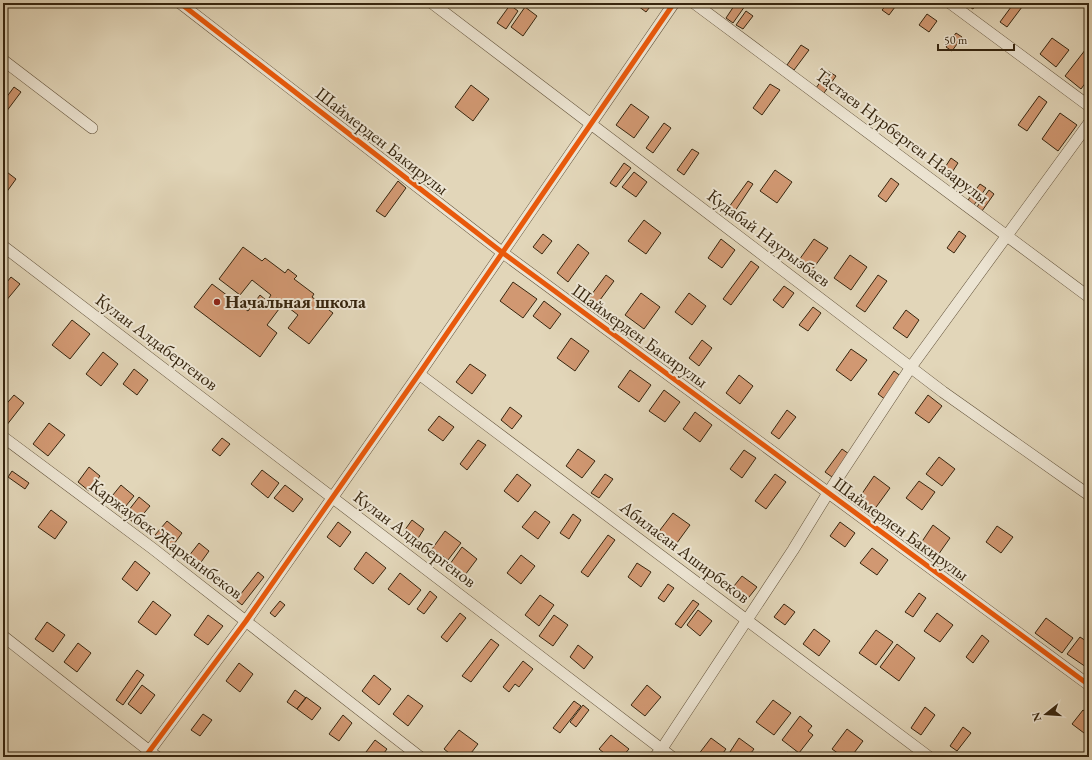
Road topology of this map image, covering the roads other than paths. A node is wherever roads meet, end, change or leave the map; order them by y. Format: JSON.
{"nodes":[{"id":1,"x":180,"y":3,"type":"edge"},
{"id":2,"x":432,"y":3,"type":"edge"},
{"id":3,"x":674,"y":3,"type":"edge"},
{"id":4,"x":694,"y":3,"type":"edge"},
{"id":5,"x":950,"y":3,"type":"edge"},
{"id":6,"x":3,"y":60,"type":"edge"},
{"id":7,"x":1089,"y":106,"type":"edge"},
{"id":8,"x":1089,"y":123,"type":"edge"},
{"id":9,"x":591,"y":124,"type":"junction"},
{"id":10,"x":92,"y":128,"type":"dead end"},
{"id":11,"x":1007,"y":236,"type":"junction"},
{"id":12,"x":3,"y":246,"type":"edge"},
{"id":13,"x":504,"y":253,"type":"junction"},
{"id":14,"x":1089,"y":297,"type":"edge"},
{"id":15,"x":911,"y":367,"type":"junction"},
{"id":16,"x":419,"y":374,"type":"junction"},
{"id":17,"x":3,"y":437,"type":"edge"},
{"id":18,"x":828,"y":493,"type":"junction"},
{"id":19,"x":1089,"y":495,"type":"edge"},
{"id":20,"x":333,"y":497,"type":"junction"},
{"id":21,"x":746,"y":620,"type":"junction"},
{"id":22,"x":246,"y":621,"type":"junction"},
{"id":23,"x":3,"y":636,"type":"edge"},
{"id":24,"x":1089,"y":685,"type":"edge"},
{"id":25,"x":658,"y":753,"type":"edge"},
{"id":26,"x":151,"y":755,"type":"edge"},
{"id":27,"x":420,"y":757,"type":"edge"},
{"id":28,"x":672,"y":757,"type":"edge"},
{"id":29,"x":929,"y":757,"type":"edge"}],
"edges":[{"from":1,"to":13,"type":"street","name":"Шаймерден Бакирулы"},
{"from":2,"to":9,"type":"street","name":"Кудабай Наурызбаев"},
{"from":3,"to":9,"type":"street"},
{"from":4,"to":11,"type":"street","name":"Тастаев Нурберген Назарулы"},
{"from":5,"to":7,"type":"street"},
{"from":6,"to":10,"type":"street"},
{"from":8,"to":11,"type":"street"},
{"from":9,"to":13,"type":"street"},
{"from":9,"to":15,"type":"street","name":"Кудабай Наурызбаев"},
{"from":11,"to":14,"type":"street","name":"Тастаев Нурберген Назарулы"},
{"from":11,"to":15,"type":"street"},
{"from":12,"to":20,"type":"street","name":"Кулан Алдабергенов"},
{"from":13,"to":16,"type":"street"},
{"from":13,"to":18,"type":"street","name":"Шаймерден Бакирулы"},
{"from":15,"to":18,"type":"street"},
{"from":15,"to":19,"type":"street","name":"Кудабай Наурызбаев"},
{"from":16,"to":20,"type":"street"},
{"from":16,"to":21,"type":"street","name":"Абиласан Аширбеков"},
{"from":17,"to":22,"type":"street","name":"Каржаубек Жаркынбеков"},
{"from":18,"to":21,"type":"street"},
{"from":18,"to":24,"type":"street","name":"Шаймерден Бакирулы"},
{"from":20,"to":22,"type":"street"},
{"from":20,"to":25,"type":"street","name":"Кулан Алдабергенов"},
{"from":21,"to":25,"type":"street"},
{"from":21,"to":29,"type":"street","name":"Абиласан Аширбеков"},
{"from":22,"to":26,"type":"street"},
{"from":22,"to":27,"type":"street","name":"Каржаубек Жаркынбеков"},
{"from":23,"to":26,"type":"street"},
{"from":25,"to":28,"type":"street","name":"Кулан Алдабергенов"}]}
